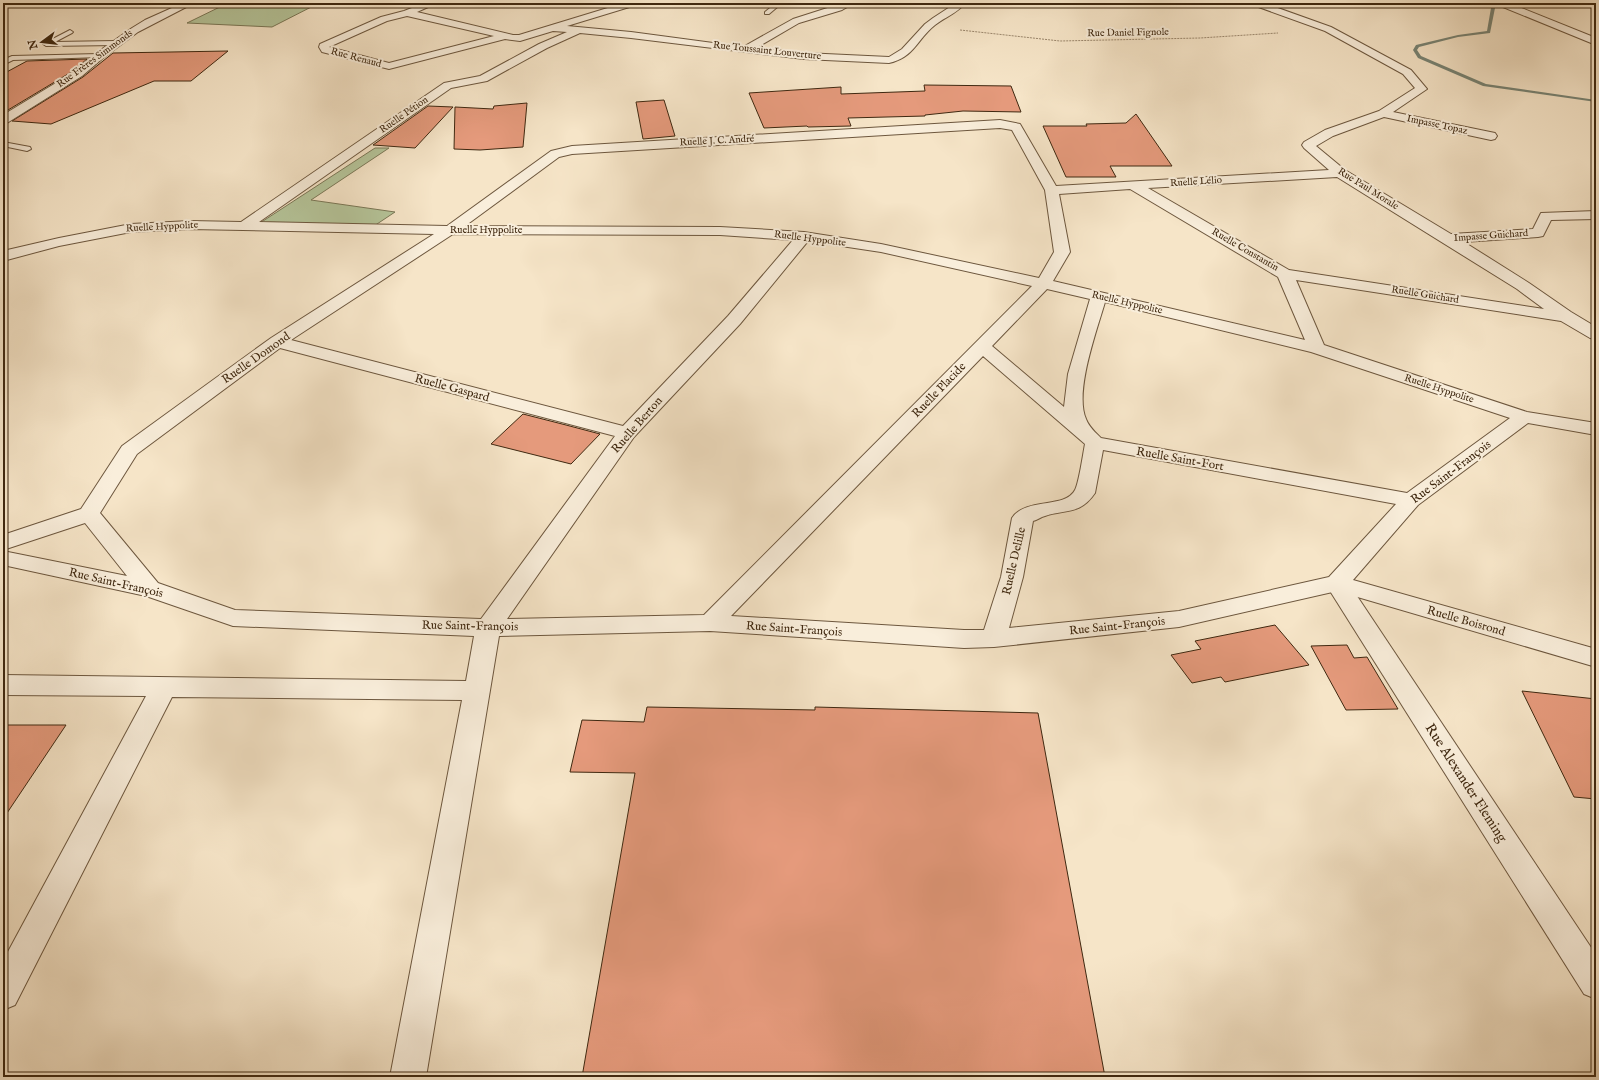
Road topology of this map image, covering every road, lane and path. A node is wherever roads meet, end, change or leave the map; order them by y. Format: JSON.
{"nodes":[{"id":1,"x":190,"y":3,"type":"edge"},
{"id":2,"x":433,"y":3,"type":"edge"},
{"id":3,"x":633,"y":3,"type":"edge"},
{"id":4,"x":779,"y":3,"type":"edge"},
{"id":5,"x":850,"y":3,"type":"edge"},
{"id":6,"x":961,"y":3,"type":"edge"},
{"id":7,"x":1256,"y":3,"type":"edge"},
{"id":8,"x":1501,"y":3,"type":"edge"},
{"id":9,"x":407,"y":13,"type":"junction"},
{"id":10,"x":767,"y":13,"type":"dead end"},
{"id":11,"x":929,"y":25,"type":"junction"},
{"id":12,"x":554,"y":28,"type":"junction"},
{"id":13,"x":577,"y":31,"type":"junction"},
{"id":14,"x":70,"y":32,"type":"dead end"},
{"id":15,"x":1283,"y":32,"type":"dead end"},
{"id":16,"x":504,"y":36,"type":"junction"},
{"id":17,"x":1596,"y":42,"type":"edge"},
{"id":18,"x":116,"y":43,"type":"junction"},
{"id":19,"x":745,"y":50,"type":"junction"},
{"id":20,"x":98,"y":56,"type":"junction"},
{"id":21,"x":3,"y":58,"type":"edge"},
{"id":22,"x":12,"y":58,"type":"junction"},
{"id":23,"x":3,"y":63,"type":"edge"},
{"id":24,"x":1383,"y":113,"type":"junction"},
{"id":25,"x":3,"y":120,"type":"edge"},
{"id":26,"x":1010,"y":125,"type":"joint"},
{"id":27,"x":1491,"y":136,"type":"dead end"},
{"id":28,"x":3,"y":144,"type":"edge"},
{"id":29,"x":27,"y":149,"type":"dead end"},
{"id":30,"x":1340,"y":173,"type":"junction"},
{"id":31,"x":1134,"y":186,"type":"junction"},
{"id":32,"x":1052,"y":190,"type":"junction"},
{"id":33,"x":1596,"y":215,"type":"edge"},
{"id":34,"x":244,"y":226,"type":"junction"},
{"id":35,"x":450,"y":230,"type":"junction"},
{"id":36,"x":804,"y":236,"type":"junction"},
{"id":37,"x":1448,"y":239,"type":"junction"},
{"id":38,"x":3,"y":256,"type":"edge"},
{"id":39,"x":1285,"y":274,"type":"junction"},
{"id":40,"x":1043,"y":284,"type":"junction"},
{"id":41,"x":1099,"y":296,"type":"junction"},
{"id":42,"x":1565,"y":316,"type":"junction"},
{"id":43,"x":1596,"y":334,"type":"edge"},
{"id":44,"x":277,"y":342,"type":"junction"},
{"id":45,"x":982,"y":346,"type":"junction"},
{"id":46,"x":1317,"y":348,"type":"junction"},
{"id":47,"x":1524,"y":417,"type":"junction"},
{"id":48,"x":1596,"y":429,"type":"edge"},
{"id":49,"x":627,"y":433,"type":"junction"},
{"id":50,"x":1095,"y":444,"type":"junction"},
{"id":51,"x":1411,"y":500,"type":"junction"},
{"id":52,"x":90,"y":514,"type":"junction"},
{"id":53,"x":3,"y":543,"type":"edge"},
{"id":54,"x":3,"y":558,"type":"edge"},
{"id":55,"x":1336,"y":583,"type":"junction"},
{"id":56,"x":150,"y":589,"type":"junction"},
{"id":57,"x":710,"y":623,"type":"junction"},
{"id":58,"x":488,"y":628,"type":"junction"},
{"id":59,"x":994,"y":638,"type":"junction"},
{"id":60,"x":1596,"y":658,"type":"edge"},
{"id":61,"x":3,"y":685,"type":"edge"},
{"id":62,"x":164,"y":687,"type":"junction"},
{"id":63,"x":477,"y":691,"type":"junction"},
{"id":64,"x":1596,"y":983,"type":"edge"},
{"id":65,"x":3,"y":994,"type":"edge"},
{"id":66,"x":408,"y":1077,"type":"edge"}],
"edges":[{"from":1,"to":18,"type":"street","name":"Rue Frères Simmonds"},
{"from":2,"to":9,"type":"street","name":"Rue Renaud"},
{"from":3,"to":12,"type":"street"},
{"from":4,"to":10,"type":"lane"},
{"from":5,"to":19,"type":"street"},
{"from":6,"to":11,"type":"street","name":"Rue Toussaint Louverture"},
{"from":7,"to":24,"type":"street","name":"Rue Paul Morale"},
{"from":8,"to":17,"type":"street"},
{"from":9,"to":16,"type":"street"},
{"from":9,"to":16,"type":"street","name":"Rue Renaud"},
{"from":11,"to":15,"type":"path","name":"Rue Daniel Fignole"},
{"from":11,"to":19,"type":"street","name":"Rue Toussaint Louverture"},
{"from":12,"to":13,"type":"street","name":"Rue Toussaint Louverture"},
{"from":12,"to":16,"type":"street"},
{"from":13,"to":19,"type":"street","name":"Rue Toussaint Louverture"},
{"from":13,"to":34,"type":"street","name":"Ruelle Pétion"},
{"from":14,"to":18,"type":"lane"},
{"from":18,"to":20,"type":"street","name":"Rue Frères Simmonds"},
{"from":20,"to":22,"type":"lane"},
{"from":20,"to":25,"type":"street","name":"Rue Frères Simmonds"},
{"from":21,"to":22,"type":"lane"},
{"from":22,"to":23,"type":"lane"},
{"from":24,"to":27,"type":"street","name":"Impasse Topaz"},
{"from":24,"to":30,"type":"street","name":"Rue Paul Morale"},
{"from":26,"to":32,"type":"street","name":"Ruelle Placide"},
{"from":26,"to":35,"type":"street","name":"Ruelle J. C. André"},
{"from":28,"to":29,"type":"lane"},
{"from":30,"to":31,"type":"street","name":"Ruelle Lélio"},
{"from":30,"to":37,"type":"street","name":"Rue Paul Morale"},
{"from":31,"to":32,"type":"street","name":"Ruelle Lélio"},
{"from":31,"to":39,"type":"street","name":"Ruelle Constantin"},
{"from":32,"to":40,"type":"street","name":"Ruelle Placide"},
{"from":33,"to":37,"type":"street","name":"Impasse Guichard"},
{"from":34,"to":35,"type":"street","name":"Ruelle Hyppolite"},
{"from":34,"to":38,"type":"street","name":"Ruelle Hyppolite"},
{"from":35,"to":36,"type":"street","name":"Ruelle Hyppolite"},
{"from":35,"to":44,"type":"street","name":"Ruelle Domond"},
{"from":36,"to":40,"type":"street","name":"Ruelle Hyppolite"},
{"from":36,"to":49,"type":"street","name":"Ruelle Berton"},
{"from":37,"to":42,"type":"street","name":"Rue Paul Morale"},
{"from":39,"to":42,"type":"street","name":"Ruelle Guichard"},
{"from":39,"to":46,"type":"street","name":"Ruelle Constantin"},
{"from":40,"to":41,"type":"street","name":"Ruelle Hyppolite"},
{"from":40,"to":45,"type":"street","name":"Ruelle Placide"},
{"from":41,"to":46,"type":"street","name":"Ruelle Hyppolite"},
{"from":41,"to":50,"type":"street"},
{"from":42,"to":43,"type":"street","name":"Rue Paul Morale"},
{"from":44,"to":49,"type":"street","name":"Ruelle Gaspard"},
{"from":44,"to":52,"type":"street","name":"Ruelle Domond"},
{"from":45,"to":50,"type":"street"},
{"from":45,"to":57,"type":"street","name":"Ruelle Placide"},
{"from":46,"to":47,"type":"street","name":"Ruelle Hyppolite"},
{"from":47,"to":48,"type":"street","name":"Ruelle Hyppolite"},
{"from":47,"to":51,"type":"street","name":"Rue Saint-François"},
{"from":49,"to":58,"type":"street","name":"Ruelle Berton"},
{"from":50,"to":51,"type":"street","name":"Ruelle Saint-Fort"},
{"from":50,"to":59,"type":"street","name":"Ruelle Delille"},
{"from":51,"to":55,"type":"street","name":"Rue Saint-François"},
{"from":52,"to":53,"type":"street"},
{"from":52,"to":56,"type":"street"},
{"from":54,"to":56,"type":"street","name":"Rue Saint-François"},
{"from":55,"to":59,"type":"street","name":"Rue Saint-François"},
{"from":55,"to":60,"type":"street","name":"Ruelle Boisrond"},
{"from":55,"to":64,"type":"street","name":"Rue Alexander Fleming"},
{"from":56,"to":58,"type":"street","name":"Rue Saint-François"},
{"from":57,"to":58,"type":"street","name":"Rue Saint-François"},
{"from":57,"to":59,"type":"street","name":"Rue Saint-François"},
{"from":58,"to":63,"type":"street"},
{"from":61,"to":62,"type":"street"},
{"from":62,"to":63,"type":"street"},
{"from":62,"to":65,"type":"street"},
{"from":63,"to":66,"type":"street"}]}
